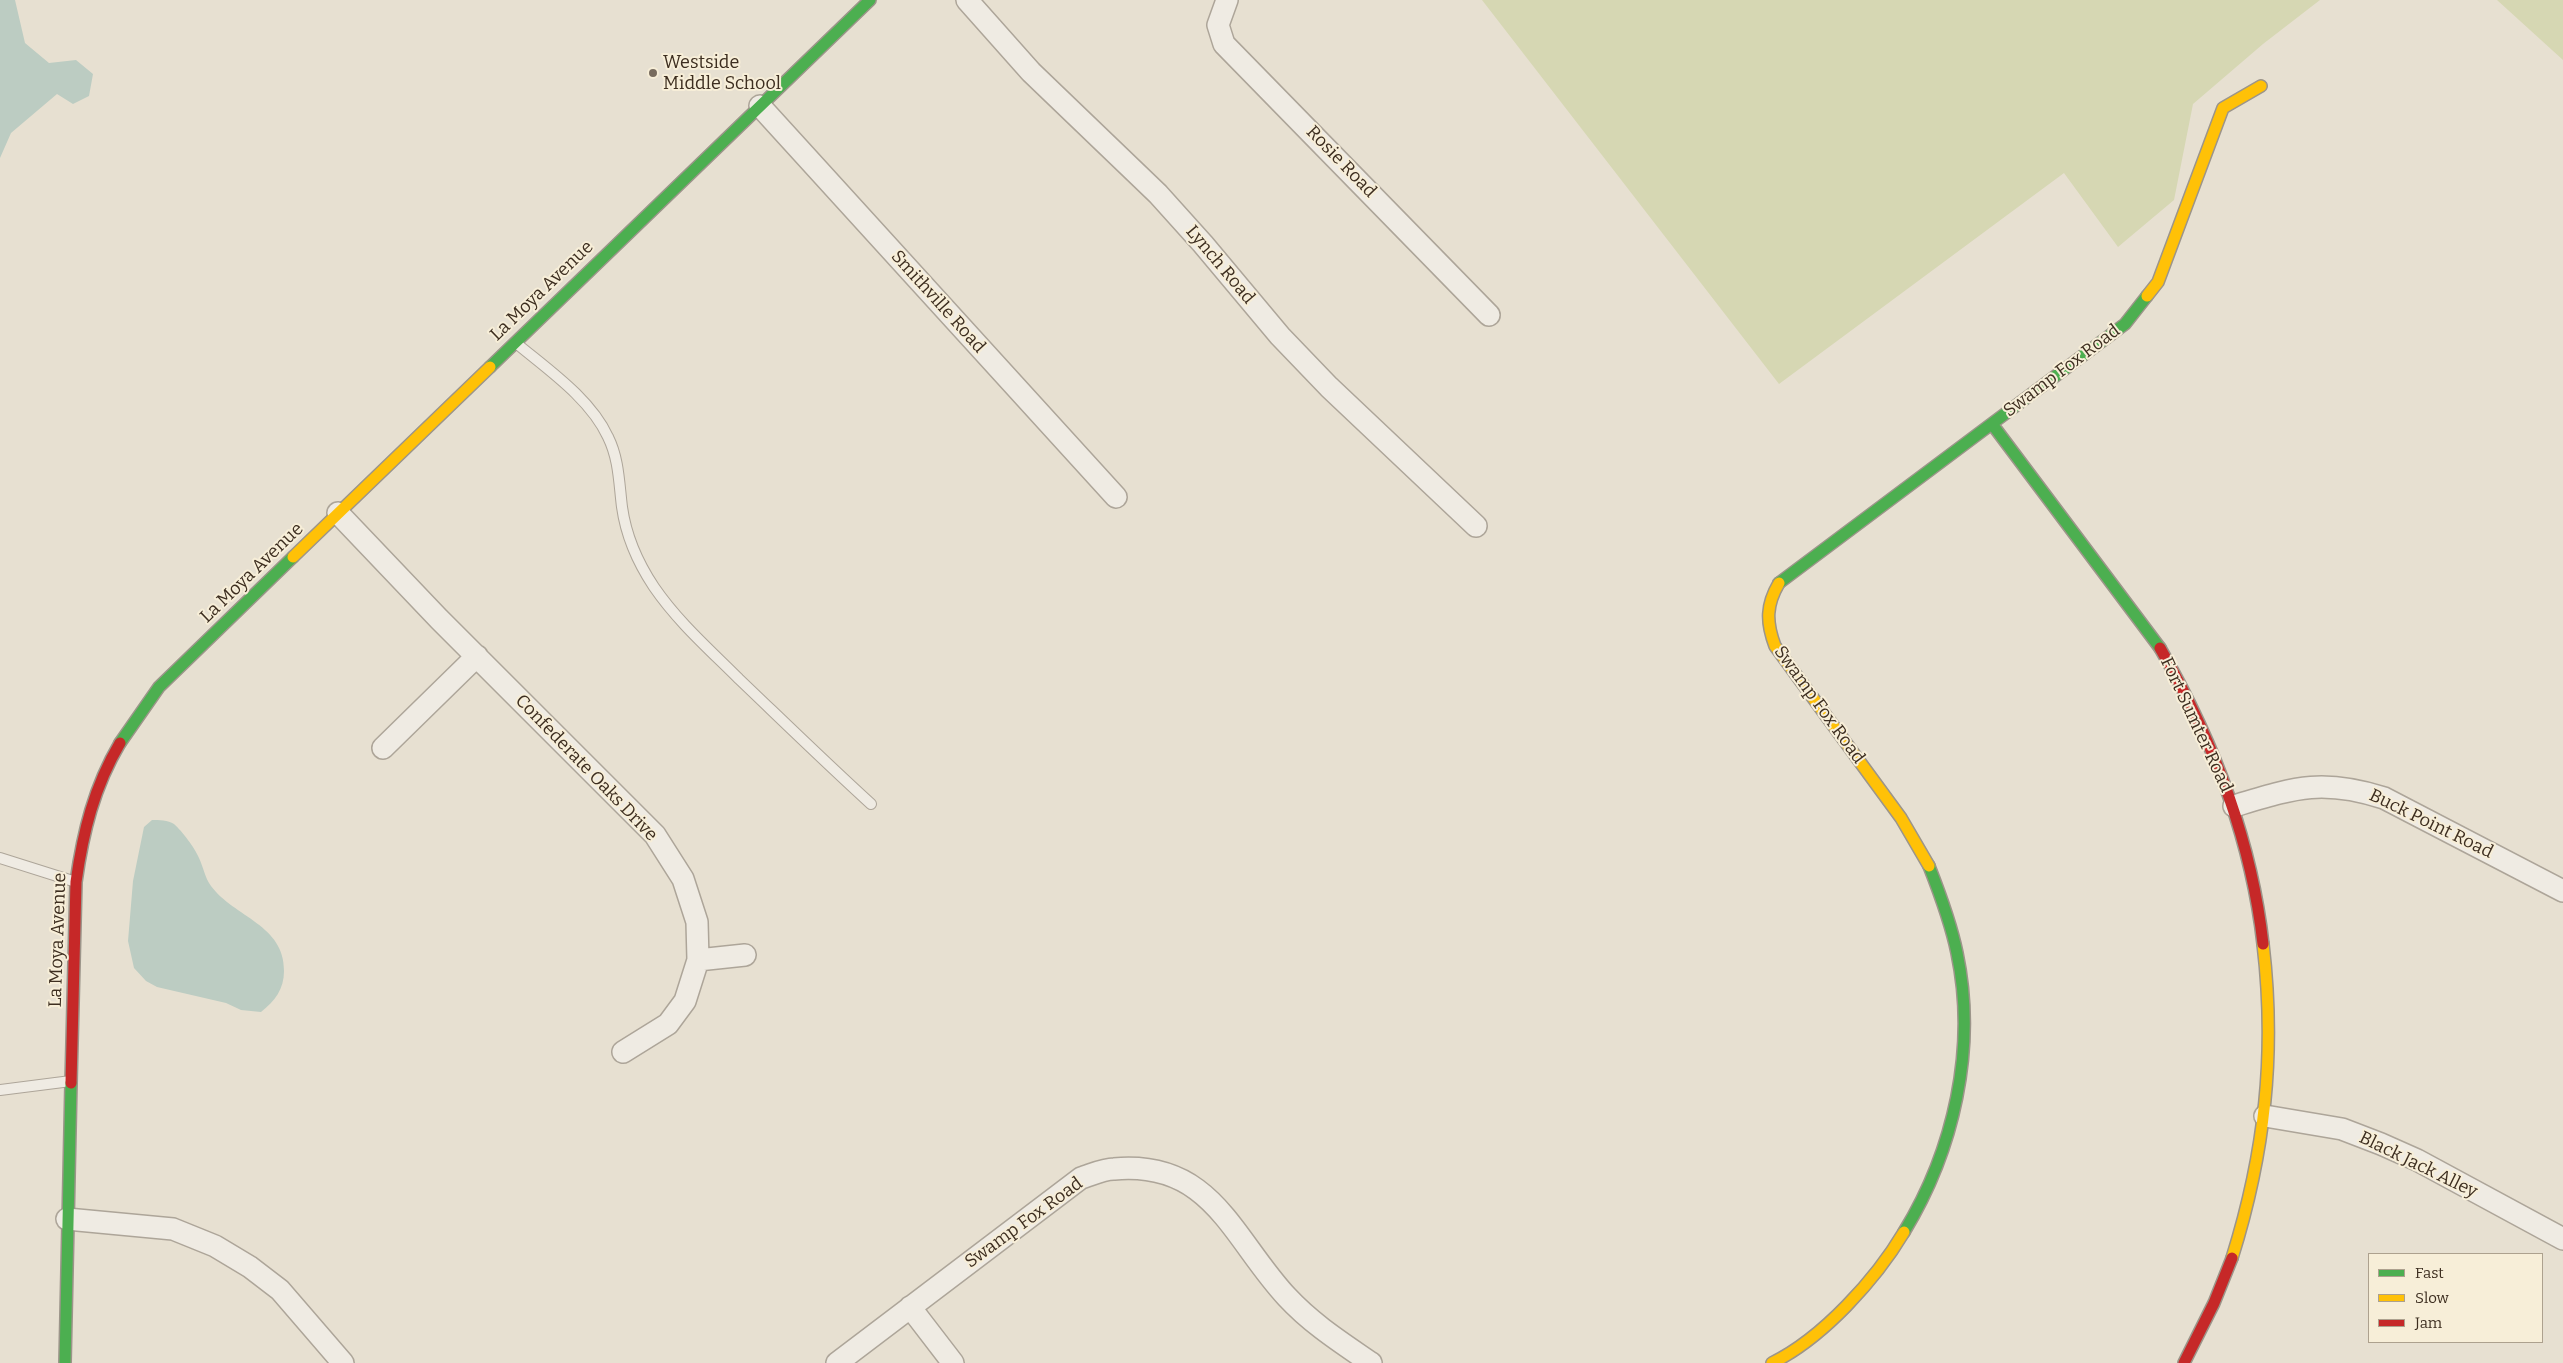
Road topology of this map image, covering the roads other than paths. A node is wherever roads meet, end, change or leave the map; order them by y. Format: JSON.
{"nodes":[{"id":1,"x":870,"y":0,"type":"edge"},
{"id":2,"x":967,"y":0,"type":"edge"},
{"id":3,"x":1227,"y":0,"type":"edge"},
{"id":4,"x":2261,"y":86,"type":"dead end"},
{"id":5,"x":760,"y":106,"type":"junction"},
{"id":6,"x":1489,"y":315,"type":"dead end"},
{"id":7,"x":515,"y":342,"type":"junction"},
{"id":8,"x":1992,"y":424,"type":"junction"},
{"id":9,"x":1116,"y":497,"type":"dead end"},
{"id":10,"x":338,"y":513,"type":"junction"},
{"id":11,"x":1476,"y":526,"type":"dead end"},
{"id":12,"x":477,"y":656,"type":"junction"},
{"id":13,"x":384,"y":748,"type":"dead end"},
{"id":14,"x":871,"y":804,"type":"dead end"},
{"id":15,"x":2234,"y":806,"type":"junction"},
{"id":16,"x":0,"y":858,"type":"edge"},
{"id":17,"x":76,"y":882,"type":"junction"},
{"id":18,"x":2563,"y":891,"type":"edge"},
{"id":19,"x":745,"y":955,"type":"dead end"},
{"id":20,"x":698,"y":960,"type":"junction"},
{"id":21,"x":623,"y":1052,"type":"dead end"},
{"id":22,"x":72,"y":1081,"type":"junction"},
{"id":23,"x":0,"y":1090,"type":"edge"},
{"id":24,"x":2265,"y":1116,"type":"junction"},
{"id":25,"x":67,"y":1219,"type":"junction"},
{"id":26,"x":2563,"y":1239,"type":"edge"},
{"id":27,"x":910,"y":1307,"type":"junction"},
{"id":28,"x":65,"y":1363,"type":"edge"},
{"id":29,"x":343,"y":1363,"type":"edge"},
{"id":30,"x":837,"y":1363,"type":"edge"},
{"id":31,"x":953,"y":1363,"type":"edge"},
{"id":32,"x":1371,"y":1363,"type":"edge"},
{"id":33,"x":1772,"y":1363,"type":"edge"},
{"id":34,"x":2184,"y":1363,"type":"edge"}],
"edges":[{"from":1,"to":5,"type":"street","name":"La Moya Avenue"},
{"from":2,"to":11,"type":"street","name":"Lynch Road"},
{"from":3,"to":6,"type":"street","name":"Rosie Road"},
{"from":4,"to":8,"type":"street","name":"Swamp Fox Road"},
{"from":5,"to":7,"type":"street","name":"La Moya Avenue"},
{"from":5,"to":9,"type":"street","name":"Smithville Road"},
{"from":7,"to":10,"type":"street","name":"La Moya Avenue"},
{"from":7,"to":14,"type":"lane"},
{"from":8,"to":15,"type":"street","name":"Fort Sumter Road"},
{"from":8,"to":33,"type":"street","name":"Swamp Fox Road"},
{"from":10,"to":12,"type":"street","name":"Confederate Oaks Drive"},
{"from":10,"to":17,"type":"street","name":"La Moya Avenue"},
{"from":12,"to":13,"type":"street"},
{"from":12,"to":20,"type":"street","name":"Confederate Oaks Drive"},
{"from":15,"to":18,"type":"street","name":"Buck Point Road"},
{"from":15,"to":24,"type":"street","name":"Fort Sumter Road"},
{"from":16,"to":17,"type":"lane"},
{"from":17,"to":22,"type":"street","name":"La Moya Avenue"},
{"from":19,"to":20,"type":"street"},
{"from":20,"to":21,"type":"street","name":"Confederate Oaks Drive"},
{"from":22,"to":23,"type":"lane"},
{"from":22,"to":25,"type":"street","name":"La Moya Avenue"},
{"from":24,"to":26,"type":"street","name":"Black Jack Alley"},
{"from":24,"to":34,"type":"street","name":"Fort Sumter Road"},
{"from":25,"to":28,"type":"street","name":"La Moya Avenue"},
{"from":25,"to":29,"type":"street"},
{"from":27,"to":30,"type":"street","name":"Swamp Fox Road"},
{"from":27,"to":31,"type":"street"},
{"from":27,"to":32,"type":"street","name":"Swamp Fox Road"}]}
